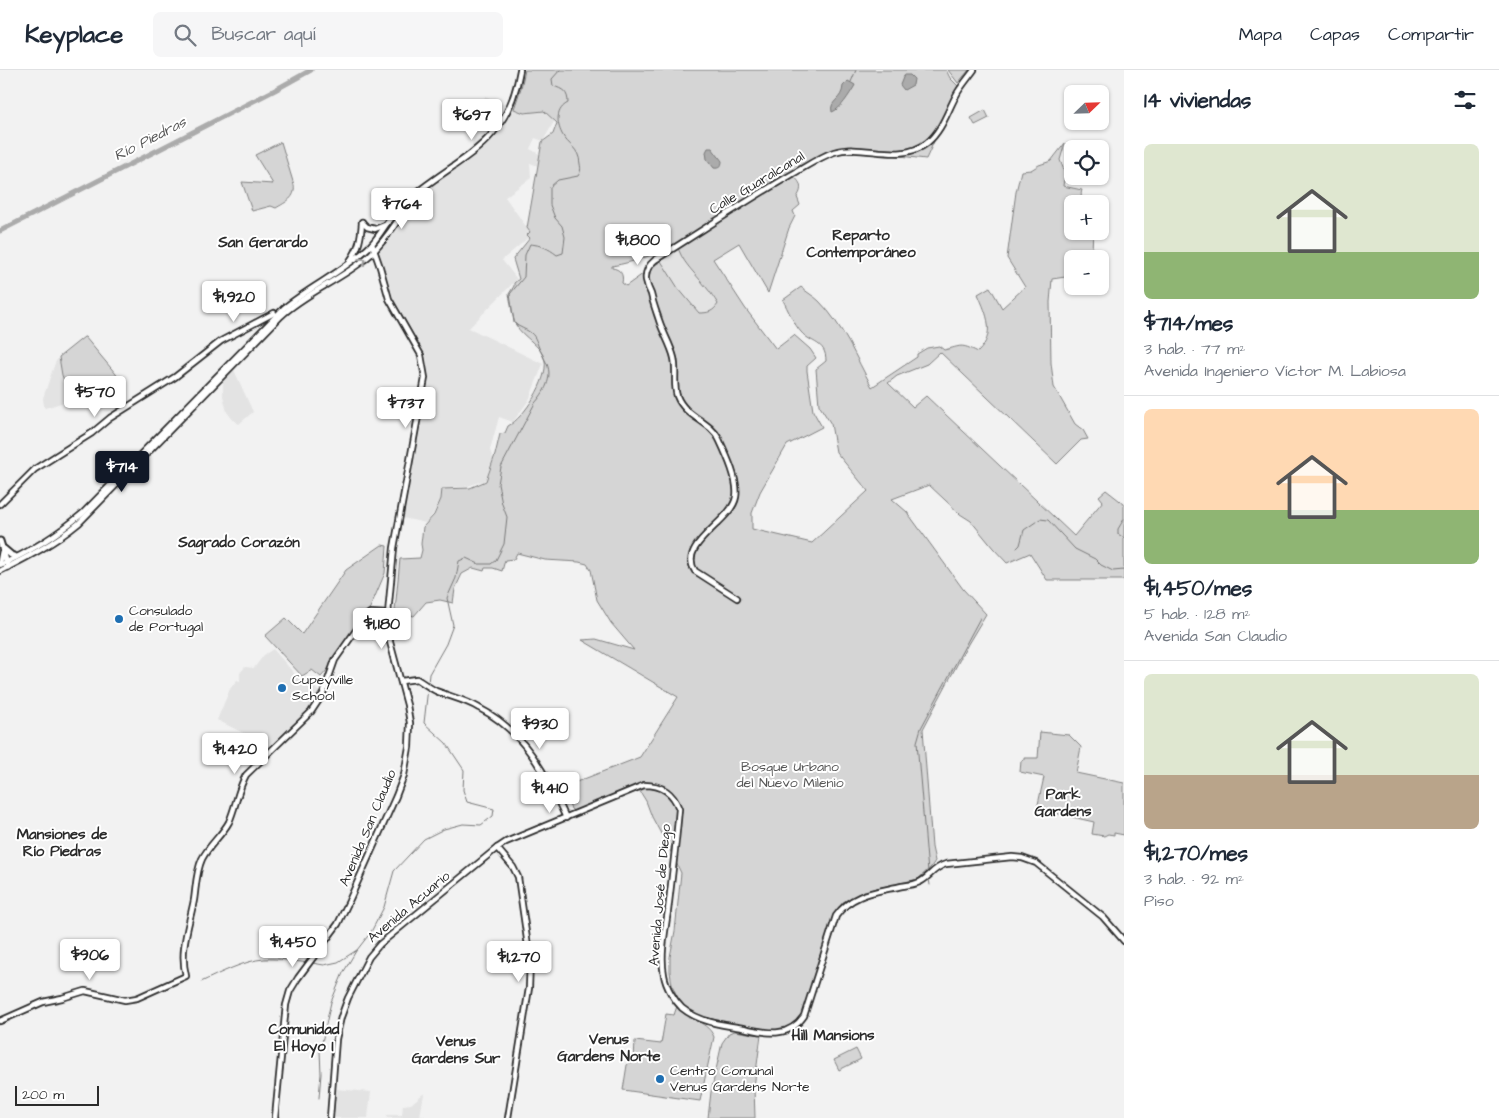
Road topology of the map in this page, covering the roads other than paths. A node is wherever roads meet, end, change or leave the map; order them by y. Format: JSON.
{"nodes":[{"id":1,"x":520,"y":70,"type":"edge"},
{"id":2,"x":974,"y":70,"type":"edge"},
{"id":3,"x":411,"y":198,"type":"junction"},
{"id":4,"x":388,"y":223,"type":"junction"},
{"id":5,"x":372,"y":244,"type":"junction"},
{"id":6,"x":375,"y":250,"type":"junction"},
{"id":7,"x":347,"y":266,"type":"junction"},
{"id":8,"x":274,"y":313,"type":"dead end"},
{"id":9,"x":0,"y":504,"type":"edge"},
{"id":10,"x":0,"y":541,"type":"edge"},
{"id":11,"x":2,"y":548,"type":"junction"},
{"id":12,"x":16,"y":557,"type":"junction"},
{"id":13,"x":3,"y":564,"type":"edge"},
{"id":14,"x":0,"y":571,"type":"edge"},
{"id":15,"x":738,"y":598,"type":"dead end"},
{"id":16,"x":388,"y":614,"type":"junction"},
{"id":17,"x":401,"y":681,"type":"junction"},
{"id":18,"x":613,"y":799,"type":"joint"},
{"id":19,"x":566,"y":818,"type":"junction"},
{"id":20,"x":497,"y":848,"type":"junction"},
{"id":21,"x":1124,"y":941,"type":"edge"},
{"id":22,"x":0,"y":1021,"type":"edge"},
{"id":23,"x":275,"y":1118,"type":"edge"},
{"id":24,"x":330,"y":1118,"type":"edge"},
{"id":25,"x":508,"y":1118,"type":"edge"}],
"edges":[{"from":1,"to":3,"type":"street"},
{"from":2,"to":15,"type":"street","name":"Calle Guaralcanal"},
{"from":3,"to":4,"type":"street"},
{"from":3,"to":6,"type":"street"},
{"from":4,"to":5,"type":"street"},
{"from":4,"to":7,"type":"street"},
{"from":5,"to":6,"type":"street","name":"Avenida San Claudio"},
{"from":5,"to":7,"type":"street"},
{"from":13,"to":6,"type":"street","one_way":true},
{"from":6,"to":16,"type":"street","name":"Avenida San Claudio"},
{"from":7,"to":12,"type":"street"},
{"from":8,"to":9,"type":"street"},
{"from":10,"to":11,"type":"main road"},
{"from":11,"to":12,"type":"main road"},
{"from":11,"to":13,"type":"main road"},
{"from":12,"to":13,"type":"street"},
{"from":13,"to":14,"type":"street"},
{"from":16,"to":17,"type":"street","name":"Avenida San Claudio"},
{"from":16,"to":22,"type":"street"},
{"from":17,"to":19,"type":"street"},
{"from":17,"to":23,"type":"street","name":"Avenida San Claudio"},
{"from":18,"to":19,"type":"street","name":"Avenida Acuario"},
{"from":18,"to":21,"type":"street","name":"Avenida José de Diego"},
{"from":19,"to":20,"type":"street","name":"Avenida Acuario"},
{"from":20,"to":24,"type":"street","name":"Avenida Acuario"},
{"from":20,"to":25,"type":"street"}]}
